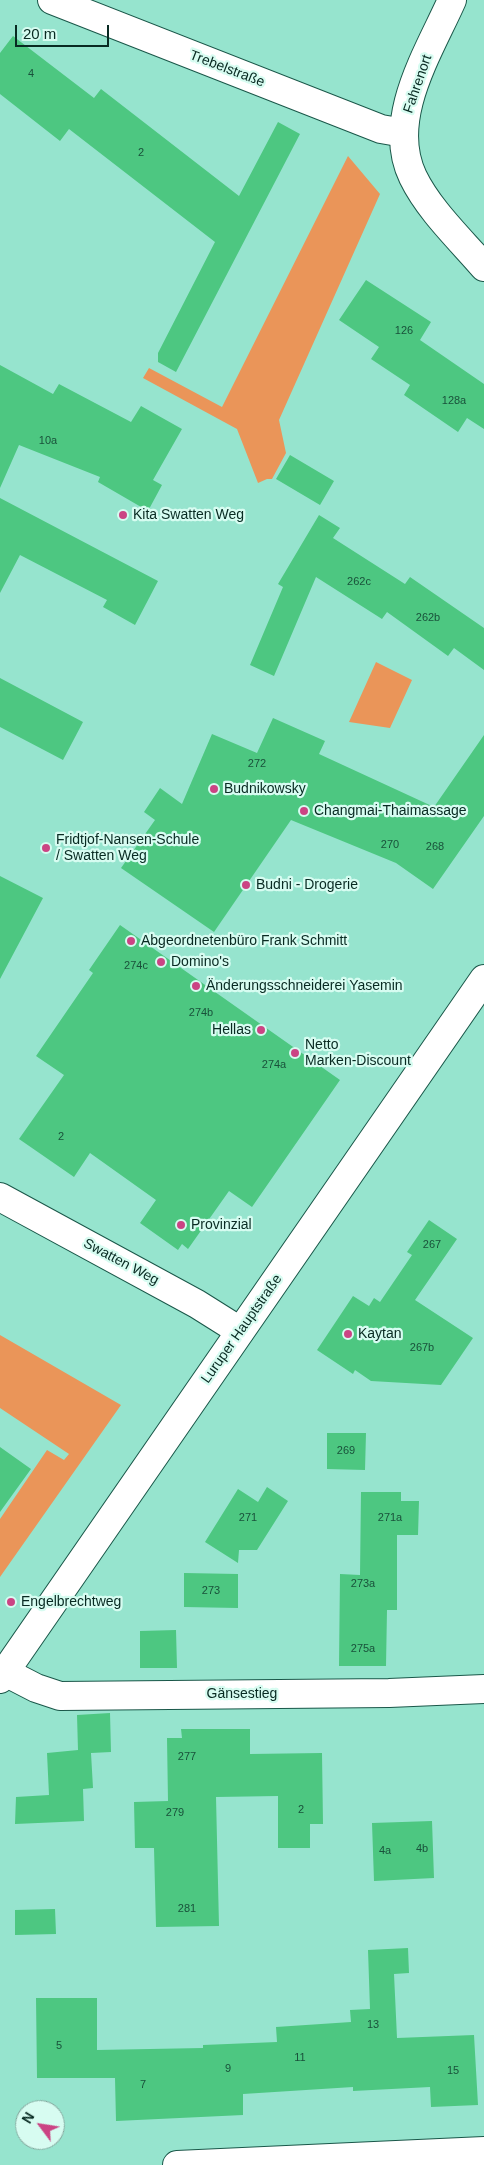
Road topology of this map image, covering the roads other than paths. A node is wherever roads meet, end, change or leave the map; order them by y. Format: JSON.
{"nodes":[{"id":1,"x":52,"y":0,"type":"edge"},
{"id":2,"x":452,"y":0,"type":"edge"},
{"id":3,"x":404,"y":133,"type":"junction"},
{"id":4,"x":484,"y":267,"type":"edge"},
{"id":5,"x":484,"y":979,"type":"edge"},
{"id":6,"x":0,"y":1197,"type":"edge"},
{"id":7,"x":240,"y":1331,"type":"junction"},
{"id":8,"x":3,"y":1675,"type":"edge"},
{"id":9,"x":484,"y":1688,"type":"edge"},
{"id":10,"x":484,"y":2151,"type":"edge"},
{"id":11,"x":177,"y":2165,"type":"edge"}],
"edges":[{"from":1,"to":3,"type":"street","name":"Trebelstraße"},
{"from":2,"to":3,"type":"street","name":"Fahrenort"},
{"from":3,"to":4,"type":"street","name":"Fahrenort"},
{"from":5,"to":7,"type":"street","name":"Luruper Hauptstraße"},
{"from":6,"to":7,"type":"street","name":"Swatten Weg"},
{"from":7,"to":8,"type":"street","name":"Luruper Hauptstraße"},
{"from":8,"to":9,"type":"street","name":"Gänsestieg"},
{"from":10,"to":11,"type":"street"}]}
